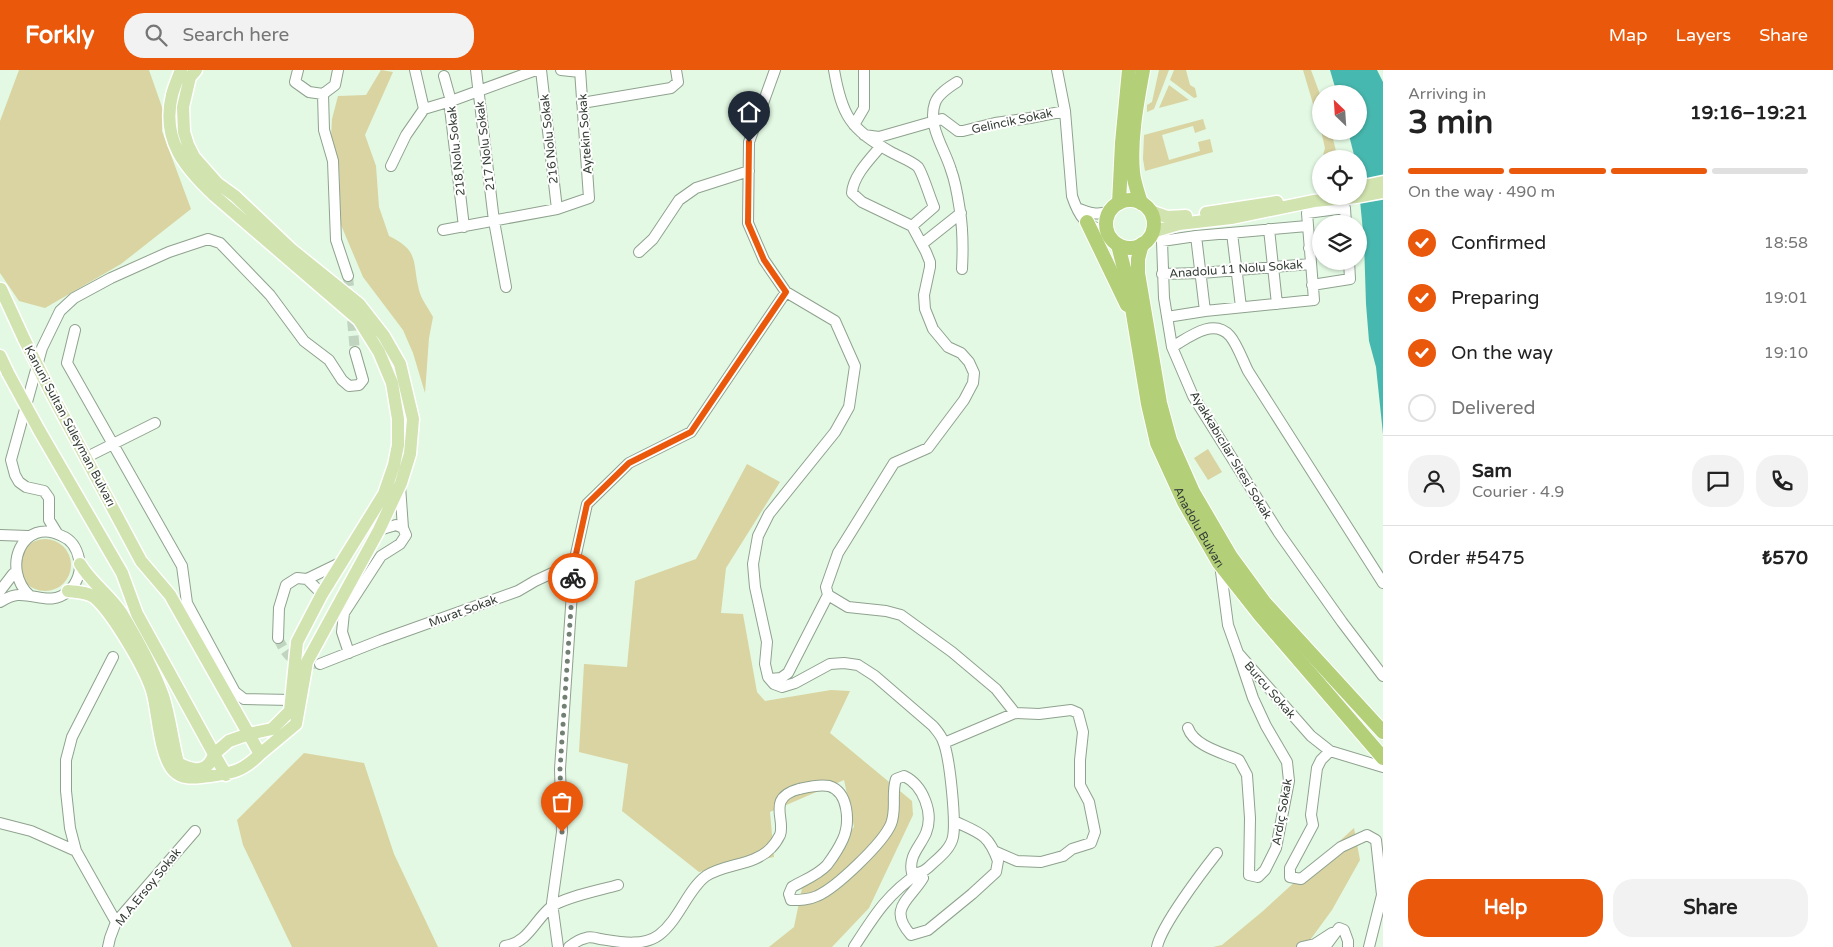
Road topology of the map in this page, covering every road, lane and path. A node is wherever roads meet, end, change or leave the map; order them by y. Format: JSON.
{"nodes":[{"id":1,"x":182,"y":70,"type":"edge"},
{"id":2,"x":196,"y":70,"type":"edge"},
{"id":3,"x":298,"y":70,"type":"edge"},
{"id":4,"x":338,"y":70,"type":"edge"},
{"id":5,"x":415,"y":70,"type":"edge"},
{"id":6,"x":476,"y":70,"type":"edge"},
{"id":7,"x":536,"y":70,"type":"edge"},
{"id":8,"x":541,"y":70,"type":"edge"},
{"id":9,"x":561,"y":70,"type":"edge"},
{"id":10,"x":676,"y":70,"type":"edge"},
{"id":11,"x":776,"y":70,"type":"edge"},
{"id":12,"x":834,"y":70,"type":"edge"},
{"id":13,"x":864,"y":70,"type":"edge"},
{"id":14,"x":1057,"y":70,"type":"edge"},
{"id":15,"x":1129,"y":70,"type":"edge"},
{"id":16,"x":1142,"y":70,"type":"edge"},
{"id":17,"x":580,"y":71,"type":"edge"},
{"id":18,"x":444,"y":76,"type":"dead end"},
{"id":19,"x":957,"y":82,"type":"dead end"},
{"id":20,"x":478,"y":91,"type":"junction"},
{"id":21,"x":323,"y":94,"type":"junction"},
{"id":22,"x":451,"y":101,"type":"junction"},
{"id":23,"x":582,"y":103,"type":"junction"},
{"id":24,"x":424,"y":109,"type":"junction"},
{"id":25,"x":1065,"y":110,"type":"junction"},
{"id":26,"x":934,"y":122,"type":"junction"},
{"id":27,"x":854,"y":125,"type":"junction"},
{"id":28,"x":864,"y":135,"type":"junction"},
{"id":29,"x":881,"y":146,"type":"junction"},
{"id":30,"x":391,"y":166,"type":"dead end"},
{"id":31,"x":749,"y":171,"type":"junction"},
{"id":32,"x":1383,"y":182,"type":"edge"},
{"id":33,"x":1367,"y":188,"type":"edge"},
{"id":34,"x":1367,"y":192,"type":"edge"},
{"id":35,"x":1383,"y":192,"type":"edge"},
{"id":36,"x":1312,"y":194,"type":"edge"},
{"id":37,"x":1312,"y":201,"type":"edge"},
{"id":38,"x":1114,"y":207,"type":"junction"},
{"id":39,"x":1146,"y":207,"type":"junction"},
{"id":40,"x":1076,"y":208,"type":"junction"},
{"id":41,"x":557,"y":209,"type":"junction"},
{"id":42,"x":960,"y":213,"type":"junction"},
{"id":43,"x":1345,"y":215,"type":"edge"},
{"id":44,"x":494,"y":221,"type":"junction"},
{"id":45,"x":1087,"y":222,"type":"junction"},
{"id":46,"x":912,"y":226,"type":"junction"},
{"id":47,"x":1307,"y":226,"type":"junction"},
{"id":48,"x":464,"y":227,"type":"junction"},
{"id":49,"x":443,"y":230,"type":"dead end"},
{"id":50,"x":1107,"y":230,"type":"junction"},
{"id":51,"x":1270,"y":230,"type":"junction"},
{"id":52,"x":1232,"y":233,"type":"junction"},
{"id":53,"x":1196,"y":236,"type":"junction"},
{"id":54,"x":1157,"y":237,"type":"junction"},
{"id":55,"x":922,"y":244,"type":"junction"},
{"id":56,"x":1142,"y":244,"type":"junction"},
{"id":57,"x":1118,"y":245,"type":"junction"},
{"id":58,"x":1309,"y":248,"type":"junction"},
{"id":59,"x":1312,"y":248,"type":"edge"},
{"id":60,"x":639,"y":252,"type":"dead end"},
{"id":61,"x":1311,"y":264,"type":"junction"},
{"id":62,"x":1273,"y":267,"type":"junction"},
{"id":63,"x":962,"y":269,"type":"dead end"},
{"id":64,"x":1236,"y":270,"type":"junction"},
{"id":65,"x":1349,"y":270,"type":"edge"},
{"id":66,"x":1201,"y":273,"type":"junction"},
{"id":67,"x":1162,"y":274,"type":"junction"},
{"id":68,"x":348,"y":276,"type":"tunnel mouth"},
{"id":69,"x":1312,"y":285,"type":"junction"},
{"id":70,"x":506,"y":287,"type":"dead end"},
{"id":71,"x":1,"y":289,"type":"edge"},
{"id":72,"x":786,"y":292,"type":"junction"},
{"id":73,"x":1277,"y":304,"type":"junction"},
{"id":74,"x":1241,"y":307,"type":"junction"},
{"id":75,"x":1205,"y":311,"type":"junction"},
{"id":76,"x":1132,"y":317,"type":"junction"},
{"id":77,"x":1167,"y":317,"type":"junction"},
{"id":78,"x":75,"y":330,"type":"dead end"},
{"id":79,"x":1172,"y":347,"type":"junction"},
{"id":80,"x":355,"y":352,"type":"tunnel mouth"},
{"id":81,"x":0,"y":356,"type":"edge"},
{"id":82,"x":154,"y":423,"type":"dead end"},
{"id":83,"x":112,"y":445,"type":"junction"},
{"id":84,"x":87,"y":457,"type":"junction"},
{"id":85,"x":400,"y":486,"type":"junction"},
{"id":86,"x":49,"y":520,"type":"junction"},
{"id":87,"x":403,"y":528,"type":"junction"},
{"id":88,"x":379,"y":530,"type":"junction"},
{"id":89,"x":41,"y":532,"type":"junction"},
{"id":90,"x":57,"y":533,"type":"junction"},
{"id":91,"x":1,"y":536,"type":"edge"},
{"id":92,"x":28,"y":536,"type":"junction"},
{"id":93,"x":14,"y":554,"type":"junction"},
{"id":94,"x":342,"y":562,"type":"junction"},
{"id":95,"x":574,"y":563,"type":"junction"},
{"id":96,"x":1220,"y":563,"type":"junction"},
{"id":97,"x":80,"y":564,"type":"junction"},
{"id":98,"x":13,"y":574,"type":"junction"},
{"id":99,"x":307,"y":579,"type":"junction"},
{"id":100,"x":1383,"y":583,"type":"edge"},
{"id":101,"x":0,"y":591,"type":"edge"},
{"id":102,"x":68,"y":591,"type":"junction"},
{"id":103,"x":322,"y":594,"type":"junction"},
{"id":104,"x":828,"y":595,"type":"junction"},
{"id":105,"x":30,"y":596,"type":"junction"},
{"id":106,"x":0,"y":602,"type":"edge"},
{"id":107,"x":278,"y":638,"type":"tunnel mouth"},
{"id":108,"x":349,"y":653,"type":"junction"},
{"id":109,"x":1238,"y":654,"type":"junction"},
{"id":110,"x":113,"y":657,"type":"dead end"},
{"id":111,"x":320,"y":664,"type":"tunnel mouth"},
{"id":112,"x":1383,"y":676,"type":"edge"},
{"id":113,"x":770,"y":679,"type":"junction"},
{"id":114,"x":291,"y":700,"type":"junction"},
{"id":115,"x":1015,"y":713,"type":"junction"},
{"id":116,"x":1377,"y":718,"type":"edge"},
{"id":117,"x":1188,"y":728,"type":"dead end"},
{"id":118,"x":1383,"y":732,"type":"edge"},
{"id":119,"x":249,"y":734,"type":"junction"},
{"id":120,"x":944,"y":743,"type":"junction"},
{"id":121,"x":1330,"y":751,"type":"junction"},
{"id":122,"x":214,"y":754,"type":"junction"},
{"id":123,"x":260,"y":754,"type":"junction"},
{"id":124,"x":1383,"y":758,"type":"edge"},
{"id":125,"x":1383,"y":766,"type":"edge"},
{"id":126,"x":226,"y":775,"type":"junction"},
{"id":127,"x":954,"y":821,"type":"junction"},
{"id":128,"x":0,"y":823,"type":"edge"},
{"id":129,"x":195,"y":831,"type":"dead end"},
{"id":130,"x":76,"y":851,"type":"junction"},
{"id":131,"x":994,"y":851,"type":"junction"},
{"id":132,"x":1217,"y":854,"type":"dead end"},
{"id":133,"x":919,"y":873,"type":"junction"},
{"id":134,"x":618,"y":885,"type":"dead end"},
{"id":135,"x":552,"y":906,"type":"junction"},
{"id":136,"x":116,"y":922,"type":"junction"},
{"id":137,"x":1339,"y":928,"type":"junction"},
{"id":138,"x":505,"y":946,"type":"edge"},
{"id":139,"x":108,"y":947,"type":"edge"},
{"id":140,"x":558,"y":947,"type":"edge"},
{"id":141,"x":569,"y":947,"type":"edge"},
{"id":142,"x":854,"y":947,"type":"edge"},
{"id":143,"x":1157,"y":947,"type":"edge"},
{"id":144,"x":1302,"y":947,"type":"edge"},
{"id":145,"x":1325,"y":947,"type":"edge"},
{"id":146,"x":1348,"y":947,"type":"edge"},
{"id":147,"x":1369,"y":947,"type":"edge"}],
"edges":[{"from":1,"to":94,"type":"main road"},
{"from":2,"to":85,"type":"main road"},
{"from":3,"to":21,"type":"street"},
{"from":4,"to":21,"type":"street"},
{"from":5,"to":24,"type":"street"},
{"from":6,"to":20,"type":"street","name":"217 Nolu Sokak"},
{"from":7,"to":20,"type":"street"},
{"from":8,"to":41,"type":"street","name":"216 Nolu Sokak"},
{"from":9,"to":17,"type":"street"},
{"from":10,"to":23,"type":"street"},
{"from":11,"to":31,"type":"street"},
{"from":12,"to":27,"type":"street"},
{"from":13,"to":27,"type":"street"},
{"from":14,"to":25,"type":"street"},
{"from":15,"to":38,"type":"highway"},
{"from":16,"to":39,"type":"highway"},
{"from":17,"to":23,"type":"street","name":"Aytekin Sokak"},
{"from":18,"to":22,"type":"street","name":"218 Nolu Sokak"},
{"from":19,"to":26,"type":"street"},
{"from":20,"to":22,"type":"street"},
{"from":20,"to":44,"type":"street","name":"217 Nolu Sokak"},
{"from":21,"to":68,"type":"street"},
{"from":22,"to":24,"type":"street"},
{"from":22,"to":48,"type":"street","name":"218 Nolu Sokak"},
{"from":23,"to":41,"type":"street","name":"Aytekin Sokak"},
{"from":24,"to":30,"type":"street"},
{"from":25,"to":26,"type":"street","name":"Gelincik Sokak"},
{"from":25,"to":40,"type":"street"},
{"from":26,"to":28,"type":"street"},
{"from":26,"to":42,"type":"street"},
{"from":27,"to":28,"type":"street"},
{"from":28,"to":29,"type":"street"},
{"from":29,"to":46,"type":"street"},
{"from":29,"to":46,"type":"street"},
{"from":31,"to":60,"type":"street"},
{"from":31,"to":72,"type":"street"},
{"from":32,"to":33,"type":"main road"},
{"from":34,"to":35,"type":"main road"},
{"from":36,"to":39,"type":"main road"},
{"from":37,"to":54,"type":"main road"},
{"from":38,"to":39,"type":"highway"},
{"from":38,"to":40,"type":"street"},
{"from":38,"to":50,"type":"highway"},
{"from":39,"to":54,"type":"highway"},
{"from":40,"to":45,"type":"street"},
{"from":41,"to":44,"type":"street"},
{"from":42,"to":55,"type":"street"},
{"from":42,"to":63,"type":"street"},
{"from":43,"to":47,"type":"street"},
{"from":44,"to":48,"type":"street"},
{"from":44,"to":70,"type":"street","name":"217 Nolu Sokak"},
{"from":45,"to":50,"type":"street"},
{"from":45,"to":76,"type":"highway"},
{"from":46,"to":55,"type":"street"},
{"from":47,"to":51,"type":"street"},
{"from":47,"to":58,"type":"street"},
{"from":48,"to":49,"type":"street"},
{"from":50,"to":57,"type":"highway","name":"Anadolu Bulvarı"},
{"from":51,"to":52,"type":"street"},
{"from":51,"to":62,"type":"street"},
{"from":52,"to":53,"type":"street"},
{"from":52,"to":64,"type":"street"},
{"from":53,"to":54,"type":"street"},
{"from":53,"to":66,"type":"street"},
{"from":54,"to":56,"type":"highway"},
{"from":54,"to":67,"type":"street","name":"Ayakkabıcılar Sitesi Sokak"},
{"from":55,"to":104,"type":"street"},
{"from":56,"to":57,"type":"highway"},
{"from":56,"to":116,"type":"highway","name":"Anadolu Bulvarı"},
{"from":57,"to":76,"type":"highway","name":"Anadolu Bulvarı"},
{"from":58,"to":59,"type":"street"},
{"from":58,"to":61,"type":"street"},
{"from":61,"to":62,"type":"street","name":"Anadolu 11 Nolu Sokak"},
{"from":61,"to":69,"type":"street"},
{"from":62,"to":64,"type":"street","name":"Anadolu 11 Nolu Sokak"},
{"from":62,"to":73,"type":"street"},
{"from":64,"to":66,"type":"street","name":"Anadolu 11 Nolu Sokak"},
{"from":64,"to":74,"type":"street"},
{"from":65,"to":69,"type":"street"},
{"from":66,"to":67,"type":"street","name":"Anadolu 11 Nolu Sokak"},
{"from":66,"to":75,"type":"street"},
{"from":67,"to":77,"type":"street","name":"Ayakkabıcılar Sitesi Sokak"},
{"from":69,"to":73,"type":"street"},
{"from":71,"to":84,"type":"main road","name":"Kanuni Sultan Süleyman Bulvarı","bridge":true},
{"from":72,"to":95,"type":"street"},
{"from":72,"to":113,"type":"street"},
{"from":73,"to":74,"type":"street"},
{"from":74,"to":75,"type":"street"},
{"from":75,"to":77,"type":"street"},
{"from":76,"to":96,"type":"highway","name":"Anadolu Bulvarı"},
{"from":77,"to":79,"type":"street","name":"Ayakkabıcılar Sitesi Sokak"},
{"from":78,"to":83,"type":"street"},
{"from":79,"to":100,"type":"street"},
{"from":79,"to":112,"type":"street","name":"Ayakkabıcılar Sitesi Sokak"},
{"from":80,"to":86,"type":"street"},
{"from":81,"to":122,"type":"main road","name":"Kanuni Sultan Süleyman Bulvarı","bridge":true},
{"from":82,"to":83,"type":"street"},
{"from":83,"to":84,"type":"street"},
{"from":83,"to":114,"type":"street"},
{"from":84,"to":119,"type":"main road","name":"Kanuni Sultan Süleyman Bulvarı"},
{"from":85,"to":87,"type":"street"},
{"from":85,"to":88,"type":"main road"},
{"from":86,"to":89,"type":"street"},
{"from":86,"to":90,"type":"street"},
{"from":87,"to":88,"type":"street"},
{"from":87,"to":108,"type":"street"},
{"from":88,"to":123,"type":"main road"},
{"from":89,"to":90,"type":"street"},
{"from":89,"to":92,"type":"street"},
{"from":90,"to":97,"type":"street"},
{"from":91,"to":92,"type":"street"},
{"from":91,"to":93,"type":"street"},
{"from":92,"to":93,"type":"street"},
{"from":93,"to":98,"type":"street"},
{"from":94,"to":99,"type":"street"},
{"from":94,"to":103,"type":"main road"},
{"from":95,"to":108,"type":"street","name":"Murat Sokak"},
{"from":95,"to":135,"type":"street"},
{"from":96,"to":109,"type":"street","name":"Burcu Sokak"},
{"from":96,"to":124,"type":"highway","name":"Anadolu Bulvarı"},
{"from":97,"to":102,"type":"street"},
{"from":97,"to":122,"type":"main road"},
{"from":98,"to":101,"type":"street"},
{"from":98,"to":105,"type":"street"},
{"from":99,"to":103,"type":"street"},
{"from":99,"to":107,"type":"street"},
{"from":102,"to":105,"type":"street"},
{"from":102,"to":126,"type":"main road"},
{"from":103,"to":114,"type":"main road"},
{"from":104,"to":113,"type":"street"},
{"from":104,"to":115,"type":"street"},
{"from":105,"to":106,"type":"street"},
{"from":108,"to":111,"type":"street","name":"Murat Sokak"},
{"from":109,"to":117,"type":"street","name":"Ardıç Sokak"},
{"from":109,"to":121,"type":"street","name":"Burcu Sokak"},
{"from":110,"to":130,"type":"street"},
{"from":113,"to":120,"type":"street"},
{"from":114,"to":119,"type":"main road"},
{"from":115,"to":120,"type":"street"},
{"from":115,"to":131,"type":"street"},
{"from":116,"to":118,"type":"highway","name":"Anadolu Bulvarı"},
{"from":119,"to":122,"type":"main road"},
{"from":119,"to":123,"type":"main road","name":"Kanuni Sultan Süleyman Bulvarı"},
{"from":120,"to":127,"type":"street"},
{"from":121,"to":125,"type":"street","name":"Burcu Sokak"},
{"from":121,"to":147,"type":"street"},
{"from":122,"to":126,"type":"main road","name":"Kanuni Sultan Süleyman Bulvarı"},
{"from":123,"to":126,"type":"main road"},
{"from":127,"to":131,"type":"street"},
{"from":127,"to":133,"type":"street"},
{"from":128,"to":130,"type":"street"},
{"from":129,"to":136,"type":"street","name":"M.A.Ersoy Sokak"},
{"from":130,"to":136,"type":"street"},
{"from":131,"to":133,"type":"street"},
{"from":132,"to":143,"type":"street"},
{"from":133,"to":141,"type":"street"},
{"from":133,"to":142,"type":"street"},
{"from":134,"to":135,"type":"street"},
{"from":135,"to":138,"type":"street"},
{"from":135,"to":140,"type":"street"},
{"from":136,"to":139,"type":"street","name":"M.A.Ersoy Sokak"},
{"from":137,"to":144,"type":"street"},
{"from":137,"to":145,"type":"street"},
{"from":137,"to":146,"type":"street"}]}
